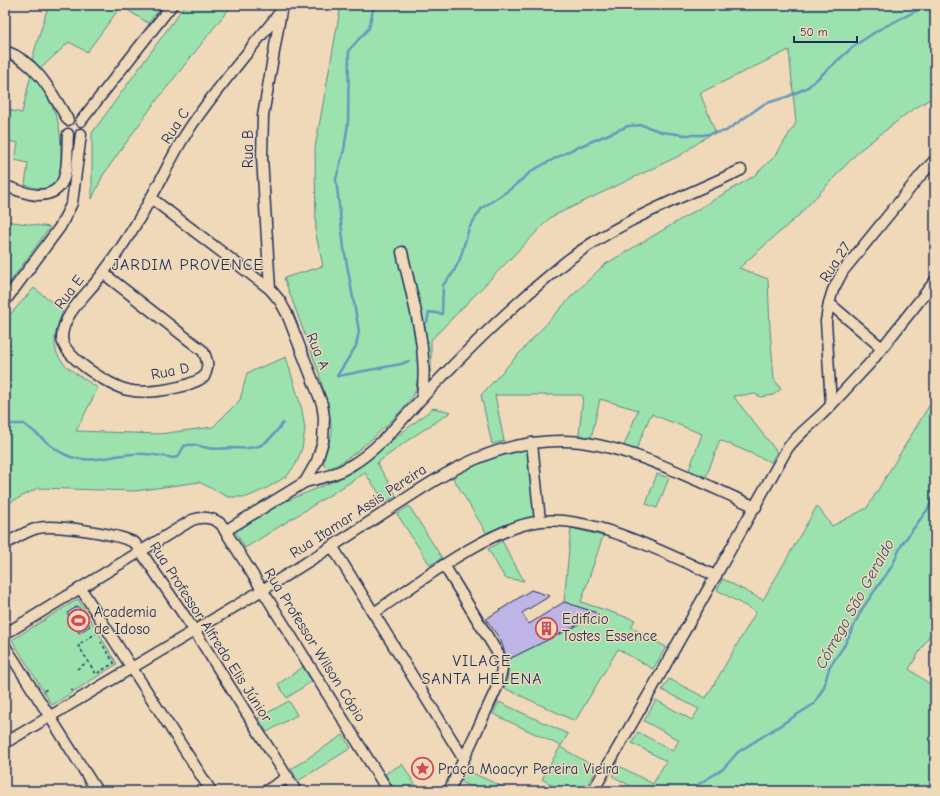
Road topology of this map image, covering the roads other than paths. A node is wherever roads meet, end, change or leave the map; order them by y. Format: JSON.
{"nodes":[{"id":1,"x":172,"y":5,"type":"edge"},
{"id":2,"x":283,"y":8,"type":"edge"},
{"id":3,"x":252,"y":46,"type":"junction"},
{"id":4,"x":5,"y":51,"type":"edge"},
{"id":5,"x":274,"y":52,"type":"junction"},
{"id":6,"x":68,"y":120,"type":"junction"},
{"id":7,"x":81,"y":121,"type":"junction"},
{"id":8,"x":68,"y":134,"type":"junction"},
{"id":9,"x":81,"y":134,"type":"junction"},
{"id":10,"x":935,"y":160,"type":"edge"},
{"id":11,"x":741,"y":170,"type":"dead end"},
{"id":12,"x":5,"y":186,"type":"edge"},
{"id":13,"x":151,"y":198,"type":"junction"},
{"id":14,"x":402,"y":252,"type":"dead end"},
{"id":15,"x":104,"y":273,"type":"junction"},
{"id":16,"x":935,"y":281,"type":"edge"},
{"id":17,"x":270,"y":289,"type":"junction"},
{"id":18,"x":5,"y":301,"type":"edge"},
{"id":19,"x":829,"y":303,"type":"junction"},
{"id":20,"x":62,"y":332,"type":"joint"},
{"id":21,"x":882,"y":348,"type":"junction"},
{"id":22,"x":422,"y":397,"type":"junction"},
{"id":23,"x":831,"y":405,"type":"junction"},
{"id":24,"x":532,"y":443,"type":"junction"},
{"id":25,"x":305,"y":482,"type":"junction"},
{"id":26,"x":756,"y":507,"type":"junction"},
{"id":27,"x":540,"y":521,"type":"junction"},
{"id":28,"x":225,"y":531,"type":"junction"},
{"id":29,"x":5,"y":544,"type":"edge"},
{"id":30,"x":332,"y":546,"type":"junction"},
{"id":31,"x":142,"y":551,"type":"junction"},
{"id":32,"x":444,"y":565,"type":"junction"},
{"id":33,"x":716,"y":576,"type":"junction"},
{"id":34,"x":81,"y":589,"type":"junction"},
{"id":35,"x":263,"y":590,"type":"junction"},
{"id":36,"x":374,"y":613,"type":"junction"},
{"id":37,"x":194,"y":630,"type":"junction"},
{"id":38,"x":5,"y":634,"type":"edge"},
{"id":39,"x":5,"y":646,"type":"edge"},
{"id":40,"x":131,"y":667,"type":"junction"},
{"id":41,"x":50,"y":716,"type":"junction"},
{"id":42,"x":5,"y":743,"type":"edge"},
{"id":43,"x":464,"y":758,"type":"junction"},
{"id":44,"x":288,"y":777,"type":"junction"},
{"id":45,"x":97,"y":791,"type":"edge"},
{"id":46,"x":211,"y":791,"type":"edge"},
{"id":47,"x":266,"y":791,"type":"edge"},
{"id":48,"x":296,"y":791,"type":"edge"},
{"id":49,"x":388,"y":791,"type":"edge"},
{"id":50,"x":449,"y":791,"type":"edge"},
{"id":51,"x":593,"y":791,"type":"edge"}],
"edges":[{"from":1,"to":7,"type":"street"},
{"from":2,"to":3,"type":"street","name":"Rua C"},
{"from":2,"to":5,"type":"street","name":"Rua B"},
{"from":3,"to":5,"type":"street"},
{"from":3,"to":13,"type":"street","name":"Rua C"},
{"from":4,"to":6,"type":"street"},
{"from":5,"to":17,"type":"street","name":"Rua B"},
{"from":6,"to":7,"type":"street"},
{"from":6,"to":8,"type":"street"},
{"from":7,"to":9,"type":"street"},
{"from":8,"to":9,"type":"street"},
{"from":8,"to":12,"type":"street"},
{"from":9,"to":18,"type":"street"},
{"from":10,"to":19,"type":"street","name":"Rua 27"},
{"from":11,"to":22,"type":"street"},
{"from":13,"to":15,"type":"street","name":"Rua C"},
{"from":13,"to":17,"type":"street","name":"Rua A"},
{"from":14,"to":22,"type":"street"},
{"from":15,"to":20,"type":"street","name":"Rua E"},
{"from":15,"to":20,"type":"street","name":"Rua D"},
{"from":16,"to":21,"type":"street"},
{"from":17,"to":25,"type":"street","name":"Rua A"},
{"from":19,"to":21,"type":"street"},
{"from":19,"to":23,"type":"street","name":"Rua 27"},
{"from":21,"to":23,"type":"street"},
{"from":22,"to":25,"type":"street"},
{"from":23,"to":26,"type":"street"},
{"from":24,"to":26,"type":"street","name":"Rua Itamar Assis Pereira"},
{"from":24,"to":27,"type":"street"},
{"from":24,"to":30,"type":"street","name":"Rua Itamar Assis Pereira"},
{"from":25,"to":28,"type":"street","name":"Rua A"},
{"from":26,"to":33,"type":"street"},
{"from":27,"to":32,"type":"street"},
{"from":27,"to":33,"type":"street"},
{"from":28,"to":31,"type":"street","name":"Rua Professor Wilson Cópio"},
{"from":28,"to":35,"type":"street","name":"Rua Professor Wilson Cópio"},
{"from":29,"to":31,"type":"street","name":"Rua Professor Alfredo Elis Júnior"},
{"from":30,"to":35,"type":"street","name":"Rua Itamar Assis Pereira"},
{"from":30,"to":36,"type":"street"},
{"from":31,"to":34,"type":"street"},
{"from":31,"to":37,"type":"street","name":"Rua Professor Alfredo Elis Júnior"},
{"from":32,"to":36,"type":"street"},
{"from":32,"to":43,"type":"street"},
{"from":33,"to":51,"type":"street"},
{"from":34,"to":38,"type":"street"},
{"from":34,"to":40,"type":"street"},
{"from":35,"to":37,"type":"street","name":"Rua Itamar Assis Pereira"},
{"from":35,"to":49,"type":"street","name":"Rua Professor Wilson Cópio"},
{"from":36,"to":43,"type":"street"},
{"from":37,"to":40,"type":"street","name":"Rua Itamar Assis Pereira"},
{"from":37,"to":44,"type":"street","name":"Rua Professor Alfredo Elis Júnior"},
{"from":39,"to":41,"type":"street"},
{"from":40,"to":41,"type":"street","name":"Rua Itamar Assis Pereira"},
{"from":40,"to":46,"type":"street"},
{"from":41,"to":42,"type":"street","name":"Rua Itamar Assis Pereira"},
{"from":41,"to":45,"type":"street"},
{"from":43,"to":50,"type":"street"},
{"from":44,"to":47,"type":"street"},
{"from":44,"to":48,"type":"street","name":"Rua Professor Alfredo Elis Júnior"}]}
